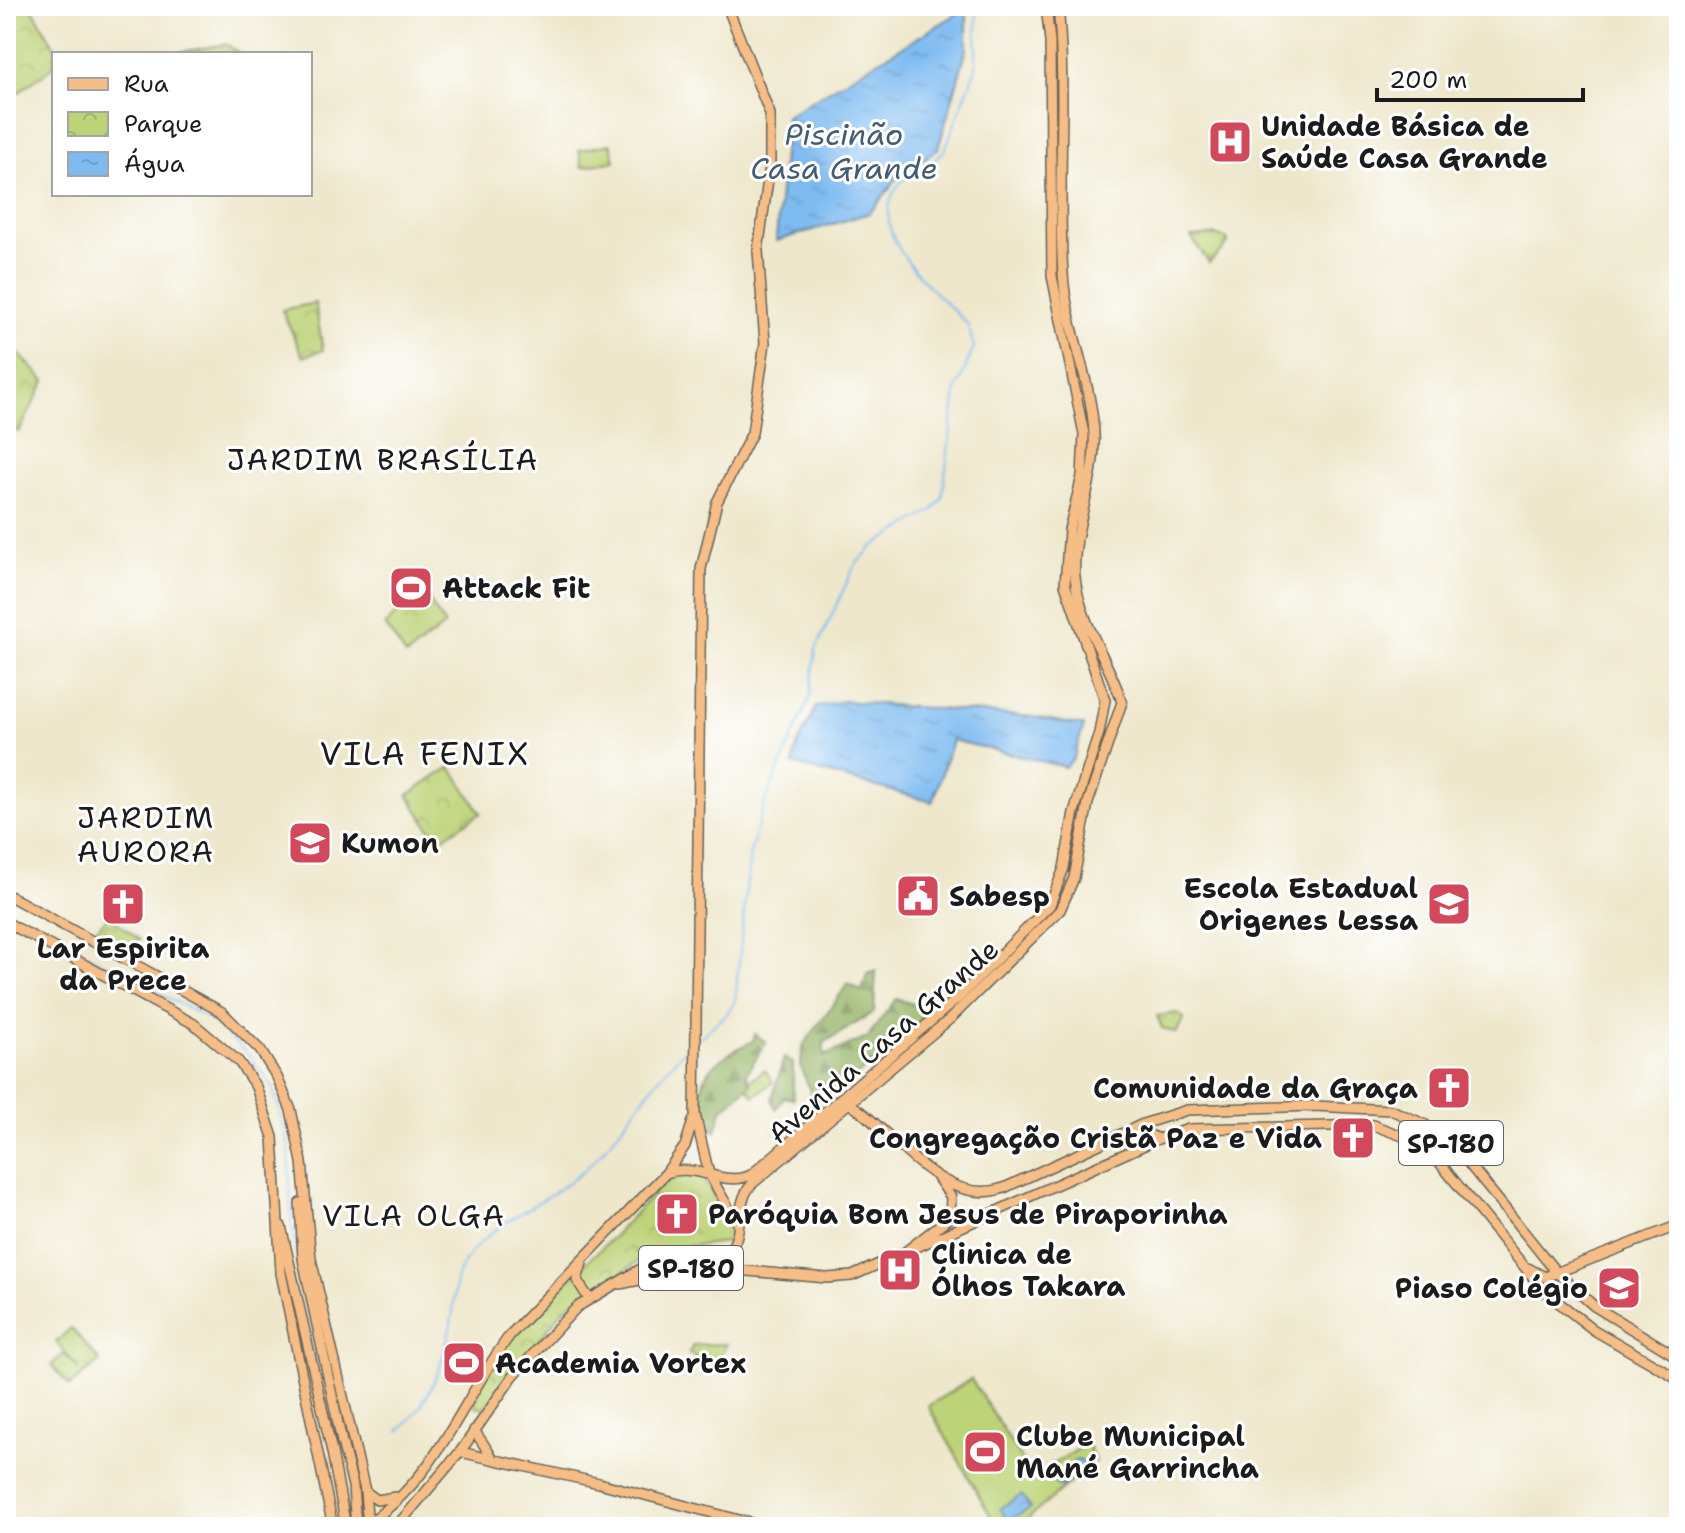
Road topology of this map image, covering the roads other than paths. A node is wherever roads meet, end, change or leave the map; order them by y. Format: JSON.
{"nodes":[{"id":1,"x":727,"y":6,"type":"edge"},
{"id":2,"x":1046,"y":6,"type":"edge"},
{"id":3,"x":1058,"y":6,"type":"edge"},
{"id":4,"x":1118,"y":691,"type":"junction"},
{"id":5,"x":1105,"y":700,"type":"junction"},
{"id":6,"x":1120,"y":710,"type":"junction"},
{"id":7,"x":6,"y":894,"type":"edge"},
{"id":8,"x":6,"y":922,"type":"edge"},
{"id":9,"x":844,"y":1100,"type":"junction"},
{"id":10,"x":695,"y":1114,"type":"junction"},
{"id":11,"x":1135,"y":1128,"type":"junction"},
{"id":12,"x":1158,"y":1139,"type":"junction"},
{"id":13,"x":666,"y":1173,"type":"junction"},
{"id":14,"x":709,"y":1174,"type":"junction"},
{"id":15,"x":935,"y":1174,"type":"junction"},
{"id":16,"x":303,"y":1188,"type":"junction"},
{"id":17,"x":277,"y":1203,"type":"junction"},
{"id":18,"x":738,"y":1224,"type":"junction"},
{"id":19,"x":1679,"y":1225,"type":"edge"},
{"id":20,"x":903,"y":1255,"type":"junction"},
{"id":21,"x":1513,"y":1256,"type":"junction"},
{"id":22,"x":584,"y":1257,"type":"junction"},
{"id":23,"x":1556,"y":1272,"type":"junction"},
{"id":24,"x":613,"y":1285,"type":"junction"},
{"id":25,"x":589,"y":1299,"type":"junction"},
{"id":26,"x":1679,"y":1358,"type":"edge"},
{"id":27,"x":1679,"y":1379,"type":"edge"},
{"id":28,"x":474,"y":1430,"type":"junction"},
{"id":29,"x":460,"y":1452,"type":"junction"},
{"id":30,"x":492,"y":1457,"type":"junction"},
{"id":31,"x":364,"y":1486,"type":"junction"},
{"id":32,"x":327,"y":1487,"type":"junction"},
{"id":33,"x":398,"y":1497,"type":"junction"},
{"id":34,"x":363,"y":1526,"type":"edge"},
{"id":35,"x":333,"y":1527,"type":"edge"},
{"id":36,"x":346,"y":1527,"type":"edge"},
{"id":37,"x":396,"y":1527,"type":"edge"},
{"id":38,"x":766,"y":1527,"type":"edge"}],
"edges":[{"from":1,"to":10,"type":"main road"},
{"from":2,"to":5,"type":"main road"},
{"from":3,"to":4,"type":"main road","name":"Avenida Casa Grande"},
{"from":4,"to":5,"type":"main road"},
{"from":4,"to":6,"type":"main road","name":"Avenida Casa Grande"},
{"from":5,"to":6,"type":"main road"},
{"from":5,"to":9,"type":"main road","name":"Avenida Casa Grande"},
{"from":6,"to":9,"type":"main road","name":"Avenida Casa Grande"},
{"from":7,"to":16,"type":"main road"},
{"from":8,"to":17,"type":"main road"},
{"from":9,"to":14,"type":"main road","name":"Avenida Casa Grande"},
{"from":9,"to":15,"type":"main road","number":"SP-180"},
{"from":9,"to":18,"type":"main road","name":"Avenida Casa Grande"},
{"from":10,"to":13,"type":"main road"},
{"from":10,"to":14,"type":"main road"},
{"from":11,"to":12,"type":"main road"},
{"from":11,"to":15,"type":"main road","number":"SP-180"},
{"from":11,"to":23,"type":"main road","number":"SP-180"},
{"from":12,"to":20,"type":"main road","number":"SP-180"},
{"from":12,"to":21,"type":"main road","number":"SP-180"},
{"from":13,"to":14,"type":"main road","name":"Avenida Casa Grande"},
{"from":13,"to":22,"type":"main road"},
{"from":14,"to":18,"type":"main road"},
{"from":15,"to":20,"type":"main road"},
{"from":16,"to":31,"type":"main road"},
{"from":16,"to":34,"type":"main road","bridge":true},
{"from":17,"to":32,"type":"main road"},
{"from":17,"to":36,"type":"main road","bridge":true},
{"from":18,"to":24,"type":"main road","name":"Avenida Casa Grande"},
{"from":19,"to":23,"type":"main road"},
{"from":20,"to":24,"type":"main road","number":"SP-180"},
{"from":21,"to":23,"type":"main road"},
{"from":21,"to":27,"type":"main road","number":"SP-180"},
{"from":22,"to":25,"type":"main road"},
{"from":22,"to":33,"type":"main road"},
{"from":23,"to":26,"type":"main road","number":"SP-180"},
{"from":24,"to":25,"type":"main road"},
{"from":25,"to":28,"type":"main road"},
{"from":28,"to":29,"type":"main road"},
{"from":28,"to":30,"type":"main road"},
{"from":29,"to":30,"type":"main road"},
{"from":29,"to":37,"type":"main road"},
{"from":30,"to":38,"type":"main road"},
{"from":31,"to":32,"type":"main road"},
{"from":31,"to":33,"type":"main road"},
{"from":31,"to":34,"type":"main road"},
{"from":32,"to":35,"type":"main road"},
{"from":33,"to":34,"type":"main road"}]}
